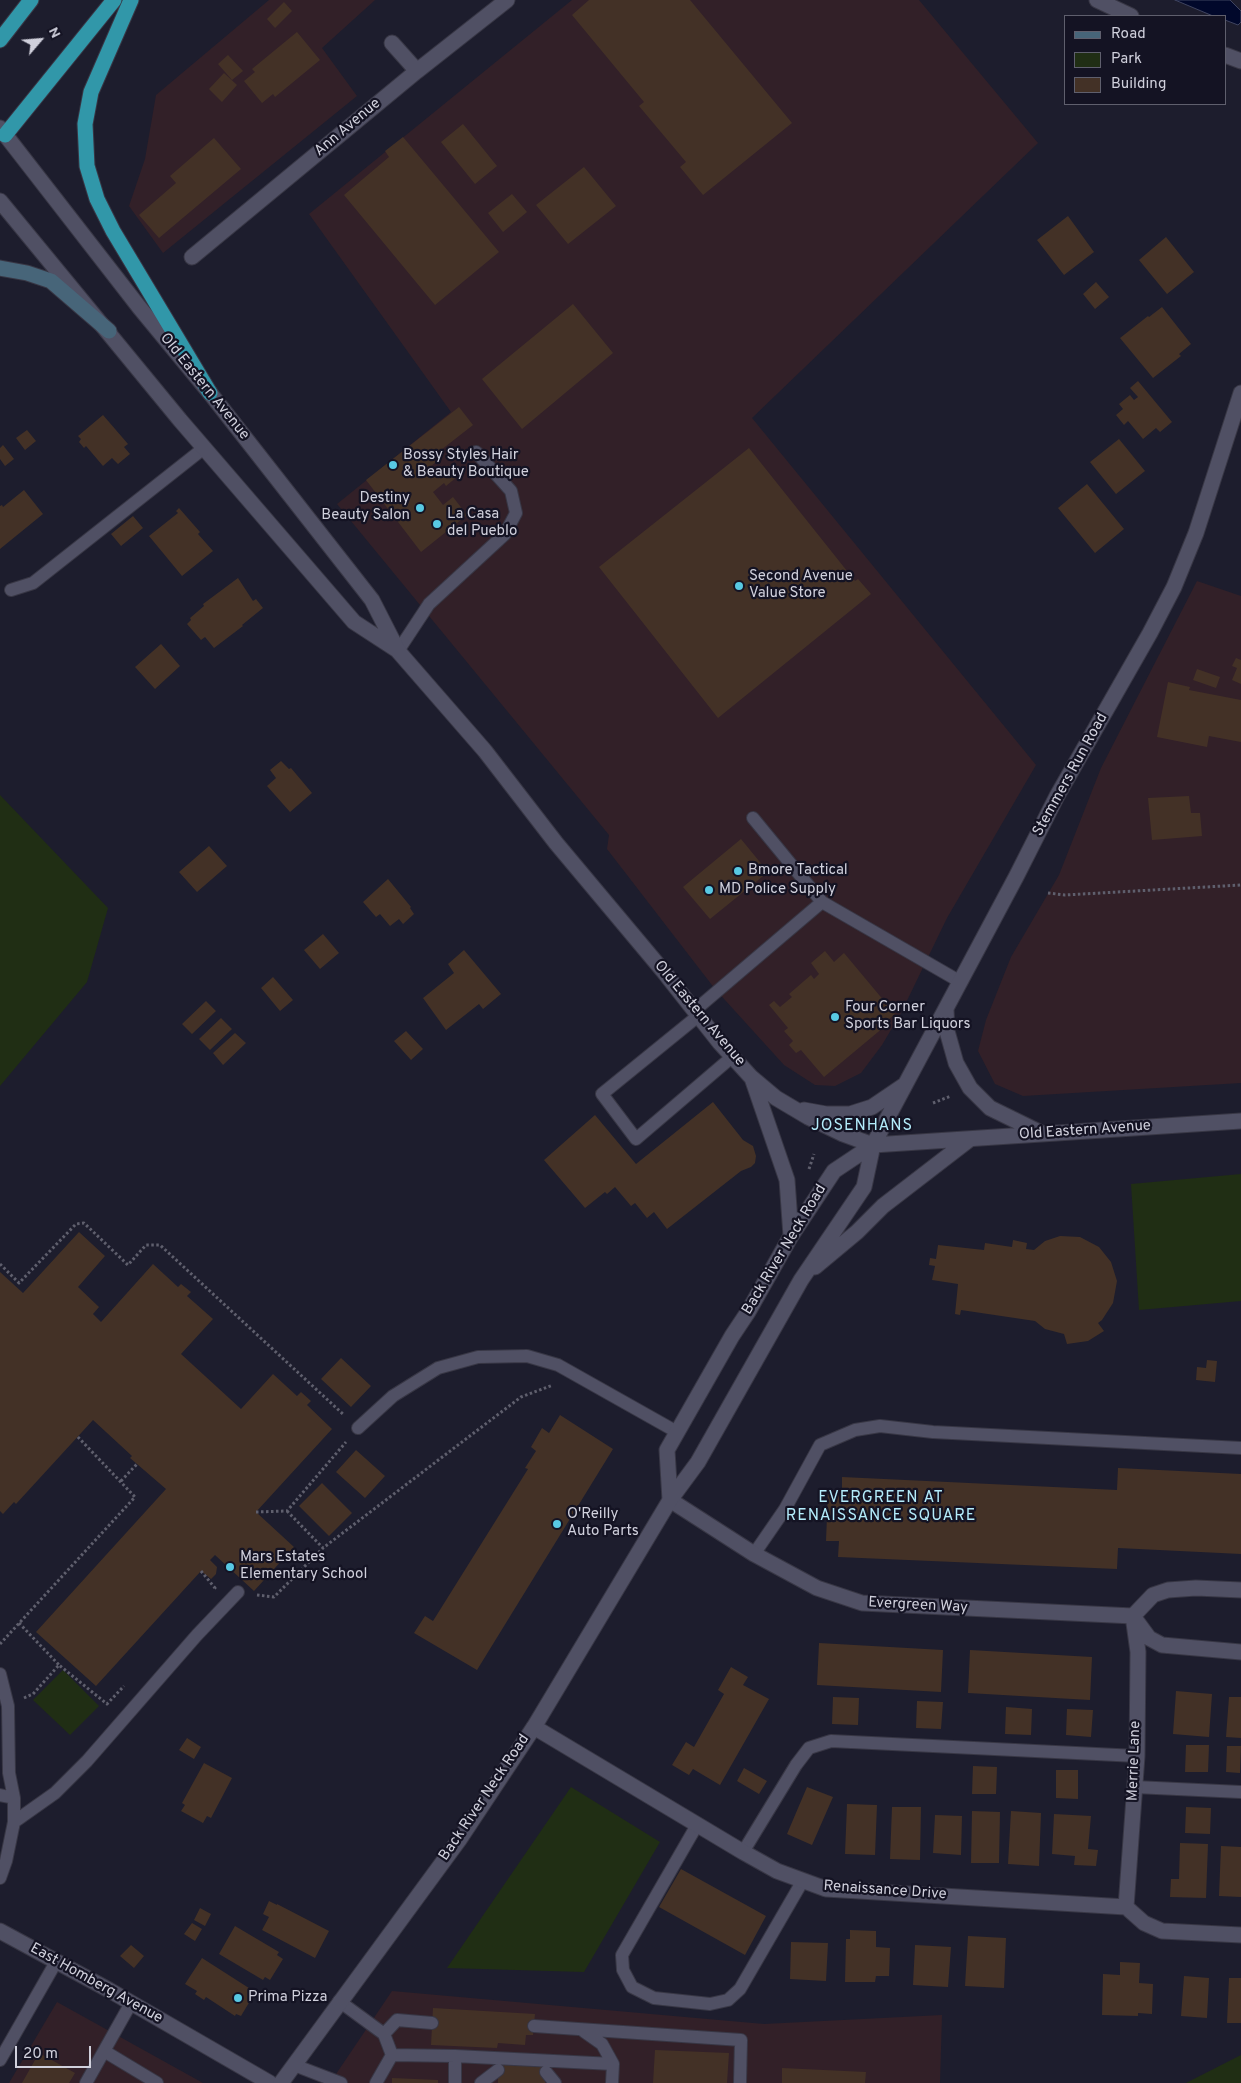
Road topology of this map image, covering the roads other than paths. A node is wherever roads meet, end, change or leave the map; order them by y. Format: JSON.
{"nodes":[{"id":1,"x":31,"y":0,"type":"edge"},
{"id":2,"x":114,"y":0,"type":"edge"},
{"id":3,"x":132,"y":0,"type":"edge"},
{"id":4,"x":507,"y":0,"type":"edge"},
{"id":5,"x":1097,"y":0,"type":"edge"},
{"id":6,"x":1129,"y":15,"type":"edge"},
{"id":7,"x":0,"y":40,"type":"edge"},
{"id":8,"x":392,"y":42,"type":"dead end"},
{"id":9,"x":1226,"y":55,"type":"edge"},
{"id":10,"x":1241,"y":61,"type":"edge"},
{"id":11,"x":417,"y":71,"type":"junction"},
{"id":12,"x":2,"y":135,"type":"edge"},
{"id":13,"x":0,"y":201,"type":"edge"},
{"id":14,"x":192,"y":257,"type":"dead end"},
{"id":15,"x":0,"y":268,"type":"edge"},
{"id":16,"x":109,"y":332,"type":"junction"},
{"id":17,"x":210,"y":393,"type":"junction"},
{"id":18,"x":1241,"y":393,"type":"edge"},
{"id":19,"x":204,"y":448,"type":"junction"},
{"id":20,"x":476,"y":452,"type":"dead end"},
{"id":21,"x":11,"y":590,"type":"dead end"},
{"id":22,"x":398,"y":651,"type":"junction"},
{"id":23,"x":753,"y":818,"type":"dead end"},
{"id":24,"x":822,"y":902,"type":"junction"},
{"id":25,"x":959,"y":981,"type":"junction"},
{"id":26,"x":946,"y":1008,"type":"junction"},
{"id":27,"x":696,"y":1014,"type":"junction"},
{"id":28,"x":732,"y":1056,"type":"junction"},
{"id":29,"x":751,"y":1077,"type":"junction"},
{"id":30,"x":905,"y":1085,"type":"junction"},
{"id":31,"x":793,"y":1108,"type":"junction"},
{"id":32,"x":1241,"y":1121,"type":"edge"},
{"id":33,"x":1043,"y":1134,"type":"junction"},
{"id":34,"x":970,"y":1139,"type":"junction"},
{"id":35,"x":873,"y":1145,"type":"junction"},
{"id":36,"x":791,"y":1236,"type":"junction"},
{"id":37,"x":801,"y":1280,"type":"junction"},
{"id":38,"x":358,"y":1428,"type":"road end"},
{"id":39,"x":678,"y":1432,"type":"junction"},
{"id":40,"x":1241,"y":1448,"type":"edge"},
{"id":41,"x":670,"y":1500,"type":"junction"},
{"id":42,"x":754,"y":1554,"type":"junction"},
{"id":43,"x":1241,"y":1590,"type":"edge"},
{"id":44,"x":238,"y":1592,"type":"road end"},
{"id":45,"x":1132,"y":1616,"type":"junction"},
{"id":46,"x":1241,"y":1652,"type":"edge"},
{"id":47,"x":0,"y":1674,"type":"edge"},
{"id":48,"x":534,"y":1727,"type":"junction"},
{"id":49,"x":1137,"y":1756,"type":"junction"},
{"id":50,"x":5,"y":1771,"type":"edge"},
{"id":51,"x":1135,"y":1787,"type":"junction"},
{"id":52,"x":1241,"y":1792,"type":"edge"},
{"id":53,"x":0,"y":1795,"type":"edge"},
{"id":54,"x":14,"y":1798,"type":"junction"},
{"id":55,"x":14,"y":1822,"type":"junction"},
{"id":56,"x":697,"y":1825,"type":"junction"},
{"id":57,"x":743,"y":1852,"type":"junction"},
{"id":58,"x":0,"y":1878,"type":"edge"},
{"id":59,"x":802,"y":1882,"type":"junction"},
{"id":60,"x":1126,"y":1906,"type":"junction"},
{"id":61,"x":0,"y":1931,"type":"edge"},
{"id":62,"x":1241,"y":1934,"type":"edge"},
{"id":63,"x":56,"y":1962,"type":"junction"},
{"id":64,"x":339,"y":2001,"type":"junction"},
{"id":65,"x":131,"y":2003,"type":"junction"},
{"id":66,"x":432,"y":2023,"type":"dead end"},
{"id":67,"x":534,"y":2026,"type":"dead end"},
{"id":68,"x":582,"y":2029,"type":"junction"},
{"id":69,"x":384,"y":2034,"type":"junction"},
{"id":70,"x":104,"y":2051,"type":"junction"},
{"id":71,"x":392,"y":2055,"type":"junction"},
{"id":72,"x":455,"y":2056,"type":"junction"},
{"id":73,"x":0,"y":2060,"type":"edge"},
{"id":74,"x":294,"y":2064,"type":"junction"},
{"id":75,"x":614,"y":2064,"type":"junction"},
{"id":76,"x":498,"y":2070,"type":"dead end"},
{"id":77,"x":546,"y":2072,"type":"dead end"},
{"id":78,"x":86,"y":2083,"type":"edge"},
{"id":79,"x":156,"y":2083,"type":"edge"},
{"id":80,"x":270,"y":2083,"type":"edge"},
{"id":81,"x":281,"y":2083,"type":"edge"},
{"id":82,"x":341,"y":2083,"type":"edge"},
{"id":83,"x":376,"y":2083,"type":"edge"},
{"id":84,"x":454,"y":2083,"type":"edge"},
{"id":85,"x":481,"y":2083,"type":"edge"},
{"id":86,"x":555,"y":2083,"type":"edge"},
{"id":87,"x":612,"y":2083,"type":"edge"},
{"id":88,"x":740,"y":2083,"type":"edge"}],
"edges":[{"from":1,"to":7,"type":"highway"},
{"from":2,"to":12,"type":"highway"},
{"from":3,"to":17,"type":"highway"},
{"from":4,"to":11,"type":"street","name":"Ann Avenue"},
{"from":5,"to":6,"type":"street"},
{"from":8,"to":11,"type":"street"},
{"from":9,"to":10,"type":"street"},
{"from":11,"to":14,"type":"street","name":"Ann Avenue"},
{"from":12,"to":17,"type":"street","name":"Old Eastern Avenue"},
{"from":13,"to":16,"type":"street","name":"Old Eastern Avenue"},
{"from":15,"to":16,"type":"main road"},
{"from":16,"to":19,"type":"street","name":"Old Eastern Avenue"},
{"from":17,"to":22,"type":"street","name":"Old Eastern Avenue"},
{"from":18,"to":25,"type":"street","name":"Stemmers Run Road"},
{"from":19,"to":21,"type":"lane"},
{"from":19,"to":22,"type":"street","name":"Old Eastern Avenue"},
{"from":20,"to":22,"type":"lane"},
{"from":22,"to":27,"type":"street","name":"Old Eastern Avenue"},
{"from":23,"to":24,"type":"lane"},
{"from":24,"to":25,"type":"lane"},
{"from":24,"to":27,"type":"lane"},
{"from":25,"to":26,"type":"street","name":"Stemmers Run Road"},
{"from":26,"to":30,"type":"street","name":"Stemmers Run Road"},
{"from":26,"to":33,"type":"street"},
{"from":27,"to":28,"type":"street","name":"Old Eastern Avenue"},
{"from":27,"to":28,"type":"lane"},
{"from":28,"to":29,"type":"street","name":"Old Eastern Avenue"},
{"from":29,"to":31,"type":"street","name":"Old Eastern Avenue"},
{"from":29,"to":36,"type":"street"},
{"from":30,"to":31,"type":"street"},
{"from":30,"to":35,"type":"street","name":"Stemmers Run Road"},
{"from":31,"to":35,"type":"street","name":"Old Eastern Avenue"},
{"from":32,"to":33,"type":"street","name":"Old Eastern Avenue"},
{"from":33,"to":34,"type":"street","name":"Old Eastern Avenue"},
{"from":34,"to":35,"type":"street","name":"Old Eastern Avenue"},
{"from":34,"to":37,"type":"street"},
{"from":35,"to":36,"type":"street","name":"Back River Neck Road"},
{"from":35,"to":37,"type":"street","name":"Back River Neck Road"},
{"from":36,"to":39,"type":"street","name":"Back River Neck Road"},
{"from":37,"to":41,"type":"street","name":"Back River Neck Road"},
{"from":38,"to":39,"type":"lane"},
{"from":39,"to":41,"type":"street","name":"Back River Neck Road"},
{"from":40,"to":42,"type":"lane"},
{"from":41,"to":42,"type":"street","name":"Evergreen Way"},
{"from":41,"to":48,"type":"street","name":"Back River Neck Road"},
{"from":42,"to":45,"type":"street","name":"Evergreen Way"},
{"from":43,"to":45,"type":"street"},
{"from":44,"to":55,"type":"lane"},
{"from":45,"to":46,"type":"street"},
{"from":45,"to":49,"type":"street","name":"Merrie Lane"},
{"from":47,"to":50,"type":"lane"},
{"from":48,"to":56,"type":"street","name":"Renaissance Drive"},
{"from":48,"to":64,"type":"street","name":"Back River Neck Road"},
{"from":49,"to":51,"type":"street","name":"Merrie Lane"},
{"from":49,"to":57,"type":"lane"},
{"from":50,"to":54,"type":"lane"},
{"from":51,"to":52,"type":"lane"},
{"from":51,"to":60,"type":"street","name":"Merrie Lane"},
{"from":53,"to":54,"type":"lane"},
{"from":54,"to":55,"type":"lane"},
{"from":55,"to":58,"type":"lane"},
{"from":56,"to":57,"type":"street","name":"Renaissance Drive"},
{"from":56,"to":59,"type":"lane"},
{"from":57,"to":59,"type":"street","name":"Renaissance Drive"},
{"from":59,"to":60,"type":"street","name":"Renaissance Drive"},
{"from":60,"to":62,"type":"street"},
{"from":61,"to":63,"type":"street","name":"East Homberg Avenue"},
{"from":63,"to":65,"type":"street","name":"East Homberg Avenue"},
{"from":63,"to":73,"type":"lane"},
{"from":64,"to":69,"type":"lane"},
{"from":64,"to":74,"type":"street","name":"Back River Neck Road"},
{"from":65,"to":70,"type":"lane"},
{"from":65,"to":80,"type":"street","name":"East Homberg Avenue"},
{"from":66,"to":69,"type":"lane"},
{"from":67,"to":68,"type":"lane"},
{"from":68,"to":75,"type":"lane"},
{"from":68,"to":88,"type":"lane"},
{"from":69,"to":71,"type":"lane"},
{"from":70,"to":78,"type":"lane"},
{"from":70,"to":79,"type":"lane"},
{"from":71,"to":72,"type":"lane"},
{"from":71,"to":83,"type":"lane"},
{"from":72,"to":75,"type":"lane"},
{"from":72,"to":84,"type":"lane"},
{"from":74,"to":81,"type":"street","name":"Back River Neck Road"},
{"from":74,"to":82,"type":"lane"},
{"from":75,"to":87,"type":"lane"},
{"from":76,"to":85,"type":"lane"},
{"from":77,"to":86,"type":"lane"}]}
